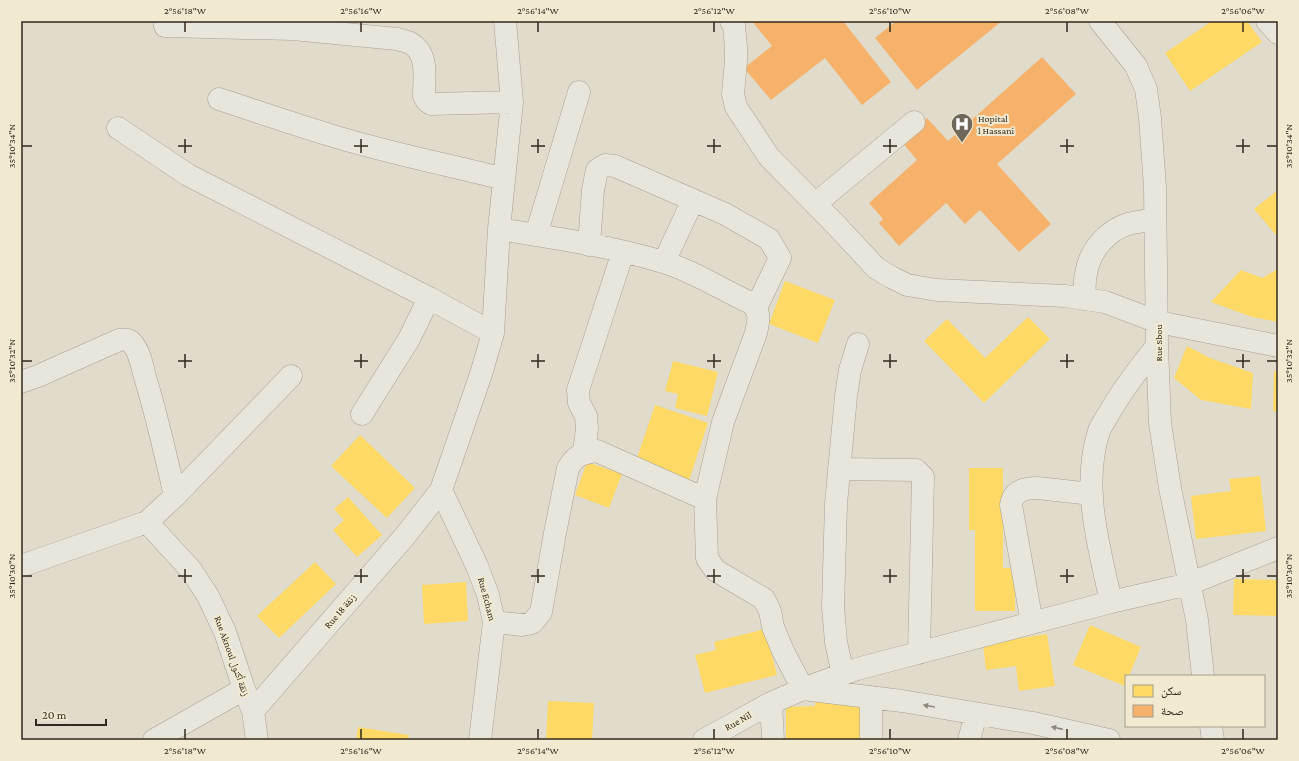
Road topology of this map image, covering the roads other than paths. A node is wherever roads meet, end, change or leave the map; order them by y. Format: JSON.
{"nodes":[{"id":1,"x":505,"y":21,"type":"edge"},
{"id":2,"x":731,"y":21,"type":"edge"},
{"id":3,"x":1100,"y":21,"type":"edge"},
{"id":4,"x":1267,"y":21,"type":"edge"},
{"id":5,"x":165,"y":26,"type":"dead end"},
{"id":6,"x":1278,"y":33,"type":"edge"},
{"id":7,"x":579,"y":92,"type":"dead end"},
{"id":8,"x":220,"y":99,"type":"dead end"},
{"id":9,"x":512,"y":102,"type":"junction"},
{"id":10,"x":914,"y":122,"type":"dead end"},
{"id":11,"x":118,"y":128,"type":"dead end"},
{"id":12,"x":504,"y":179,"type":"junction"},
{"id":13,"x":693,"y":200,"type":"junction"},
{"id":14,"x":815,"y":204,"type":"junction"},
{"id":15,"x":1155,"y":219,"type":"junction"},
{"id":16,"x":499,"y":229,"type":"junction"},
{"id":17,"x":536,"y":236,"type":"junction"},
{"id":18,"x":589,"y":245,"type":"junction"},
{"id":19,"x":623,"y":252,"type":"junction"},
{"id":20,"x":664,"y":262,"type":"junction"},
{"id":21,"x":429,"y":298,"type":"junction"},
{"id":22,"x":1084,"y":299,"type":"junction"},
{"id":23,"x":756,"y":308,"type":"junction"},
{"id":24,"x":1158,"y":322,"type":"junction"},
{"id":25,"x":493,"y":333,"type":"junction"},
{"id":26,"x":858,"y":344,"type":"dead end"},
{"id":27,"x":1157,"y":346,"type":"junction"},
{"id":28,"x":1278,"y":346,"type":"edge"},
{"id":29,"x":291,"y":376,"type":"dead end"},
{"id":30,"x":21,"y":382,"type":"edge"},
{"id":31,"x":362,"y":414,"type":"dead end"},
{"id":32,"x":584,"y":452,"type":"junction"},
{"id":33,"x":839,"y":469,"type":"junction"},
{"id":34,"x":441,"y":490,"type":"junction"},
{"id":35,"x":1092,"y":494,"type":"junction"},
{"id":36,"x":175,"y":496,"type":"junction"},
{"id":37,"x":705,"y":499,"type":"junction"},
{"id":38,"x":147,"y":522,"type":"junction"},
{"id":39,"x":1278,"y":548,"type":"edge"},
{"id":40,"x":21,"y":566,"type":"edge"},
{"id":41,"x":1189,"y":584,"type":"junction"},
{"id":42,"x":1111,"y":602,"type":"junction"},
{"id":43,"x":494,"y":622,"type":"junction"},
{"id":44,"x":1032,"y":623,"type":"junction"},
{"id":45,"x":919,"y":653,"type":"junction"},
{"id":46,"x":842,"y":675,"type":"junction"},
{"id":47,"x":1203,"y":675,"type":"edge"},
{"id":48,"x":244,"y":689,"type":"junction"},
{"id":49,"x":802,"y":689,"type":"junction"},
{"id":50,"x":871,"y":697,"type":"junction"},
{"id":51,"x":771,"y":703,"type":"junction"},
{"id":52,"x":254,"y":711,"type":"junction"},
{"id":53,"x":976,"y":714,"type":"junction"},
{"id":54,"x":1210,"y":727,"type":"edge"},
{"id":55,"x":154,"y":740,"type":"edge"},
{"id":56,"x":257,"y":740,"type":"edge"},
{"id":57,"x":480,"y":740,"type":"edge"},
{"id":58,"x":704,"y":740,"type":"edge"},
{"id":59,"x":773,"y":740,"type":"edge"},
{"id":60,"x":871,"y":740,"type":"edge"},
{"id":61,"x":969,"y":740,"type":"edge"},
{"id":62,"x":1106,"y":740,"type":"edge"},
{"id":63,"x":1213,"y":740,"type":"edge"}],
"edges":[{"from":1,"to":9,"type":"street","name":"Rue 18 زنقة"},
{"from":2,"to":14,"type":"street"},
{"from":3,"to":15,"type":"street","name":"Rue Sbou"},
{"from":4,"to":6,"type":"street"},
{"from":5,"to":9,"type":"street"},
{"from":7,"to":17,"type":"street"},
{"from":8,"to":12,"type":"street"},
{"from":9,"to":12,"type":"street","name":"Rue 18 زنقة"},
{"from":10,"to":14,"type":"street"},
{"from":11,"to":21,"type":"street"},
{"from":12,"to":16,"type":"street","name":"Rue 18 زنقة"},
{"from":13,"to":18,"type":"street"},
{"from":13,"to":20,"type":"street"},
{"from":13,"to":23,"type":"street"},
{"from":14,"to":22,"type":"street"},
{"from":15,"to":22,"type":"street"},
{"from":15,"to":24,"type":"street","name":"Rue Sbou"},
{"from":16,"to":17,"type":"street"},
{"from":16,"to":25,"type":"street","name":"Rue 18 زنقة"},
{"from":17,"to":18,"type":"street"},
{"from":18,"to":19,"type":"street"},
{"from":19,"to":20,"type":"street"},
{"from":19,"to":32,"type":"street"},
{"from":20,"to":23,"type":"street"},
{"from":21,"to":25,"type":"street"},
{"from":21,"to":31,"type":"street"},
{"from":22,"to":24,"type":"street"},
{"from":23,"to":37,"type":"street"},
{"from":24,"to":27,"type":"street","name":"Rue Sbou"},
{"from":24,"to":28,"type":"street"},
{"from":25,"to":34,"type":"street","name":"Rue 18 زنقة"},
{"from":26,"to":33,"type":"street"},
{"from":27,"to":35,"type":"street"},
{"from":27,"to":41,"type":"street","name":"Rue Sbou"},
{"from":29,"to":36,"type":"street"},
{"from":30,"to":36,"type":"street"},
{"from":32,"to":37,"type":"street"},
{"from":32,"to":43,"type":"street"},
{"from":33,"to":45,"type":"street"},
{"from":33,"to":46,"type":"street"},
{"from":34,"to":43,"type":"street","name":"Rue Echam"},
{"from":34,"to":52,"type":"street","name":"Rue 18 زنقة"},
{"from":35,"to":42,"type":"street"},
{"from":35,"to":44,"type":"street"},
{"from":36,"to":38,"type":"street"},
{"from":37,"to":49,"type":"street"},
{"from":38,"to":40,"type":"street"},
{"from":38,"to":48,"type":"street","name":"Rue Aknoul زنقة أكنول"},
{"from":39,"to":41,"type":"street","name":"Rue Nil"},
{"from":41,"to":42,"type":"street","name":"Rue Nil"},
{"from":41,"to":47,"type":"street","name":"Rue Sbou"},
{"from":42,"to":44,"type":"street","name":"Rue Nil"},
{"from":43,"to":57,"type":"street","name":"Rue Echam"},
{"from":44,"to":45,"type":"street","name":"Rue Nil"},
{"from":45,"to":46,"type":"street","name":"Rue Nil"},
{"from":46,"to":49,"type":"street","name":"Rue Nil"},
{"from":48,"to":52,"type":"street","name":"Rue Aknoul زنقة أكنول"},
{"from":48,"to":55,"type":"street"},
{"from":49,"to":50,"type":"street"},
{"from":49,"to":51,"type":"street","name":"Rue Nil"},
{"from":53,"to":50,"type":"street","one_way":true},
{"from":50,"to":60,"type":"street"},
{"from":51,"to":58,"type":"street","name":"Rue Nil"},
{"from":51,"to":59,"type":"street"},
{"from":52,"to":56,"type":"street","name":"Rue Aknoul زنقة أكنول"},
{"from":53,"to":61,"type":"street"},
{"from":62,"to":53,"type":"street","one_way":true},
{"from":54,"to":63,"type":"street"}]}
